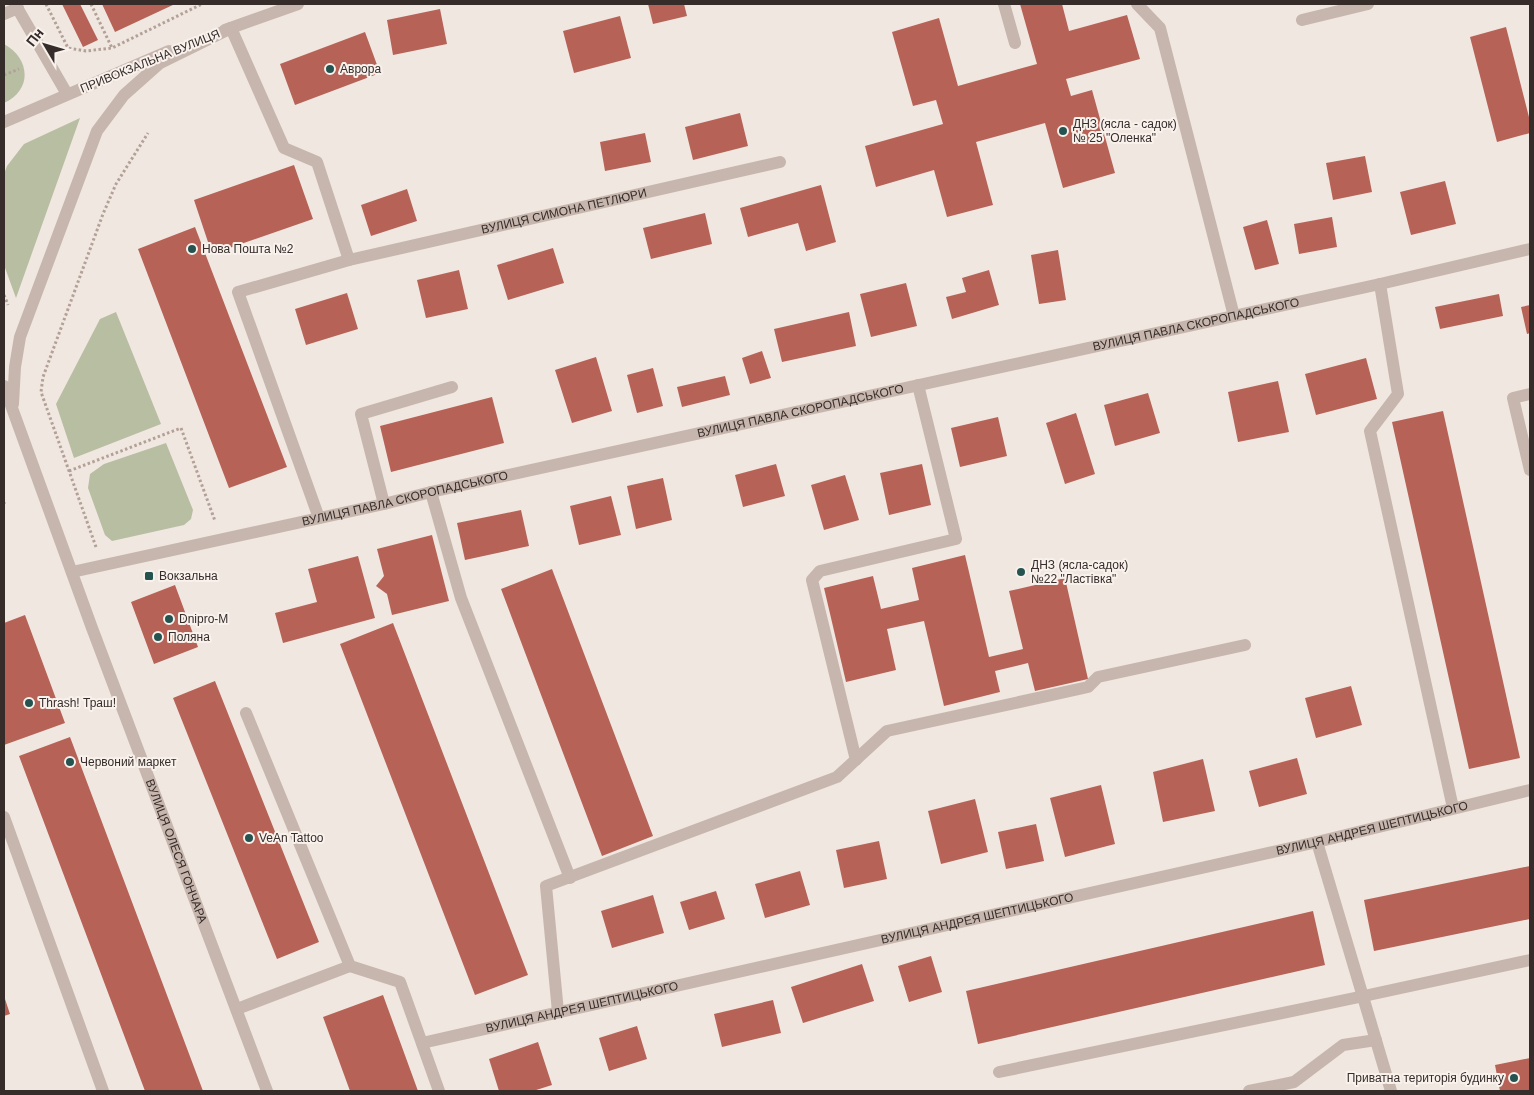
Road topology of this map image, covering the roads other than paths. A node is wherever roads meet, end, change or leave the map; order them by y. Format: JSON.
{"nodes":[{"id":1,"x":1004,"y":4,"type":"edge"},
{"id":2,"x":1137,"y":4,"type":"edge"},
{"id":3,"x":1368,"y":4,"type":"edge"},
{"id":4,"x":291,"y":5,"type":"edge"},
{"id":5,"x":17,"y":6,"type":"edge"},
{"id":6,"x":4,"y":14,"type":"edge"},
{"id":7,"x":1302,"y":20,"type":"dead end"},
{"id":8,"x":231,"y":28,"type":"junction"},
{"id":9,"x":1015,"y":43,"type":"dead end"},
{"id":10,"x":67,"y":94,"type":"junction"},
{"id":11,"x":19,"y":116,"type":"junction"},
{"id":12,"x":4,"y":122,"type":"edge"},
{"id":13,"x":4,"y":131,"type":"edge"},
{"id":14,"x":780,"y":162,"type":"dead end"},
{"id":15,"x":1530,"y":249,"type":"edge"},
{"id":16,"x":349,"y":260,"type":"junction"},
{"id":17,"x":1380,"y":284,"type":"junction"},
{"id":18,"x":1234,"y":316,"type":"junction"},
{"id":19,"x":918,"y":385,"type":"junction"},
{"id":20,"x":4,"y":386,"type":"edge"},
{"id":21,"x":452,"y":386,"type":"dead end"},
{"id":22,"x":1530,"y":394,"type":"edge"},
{"id":23,"x":12,"y":409,"type":"junction"},
{"id":24,"x":1530,"y":470,"type":"edge"},
{"id":25,"x":430,"y":492,"type":"junction"},
{"id":26,"x":384,"y":504,"type":"junction"},
{"id":27,"x":319,"y":518,"type":"junction"},
{"id":28,"x":72,"y":572,"type":"junction"},
{"id":29,"x":1245,"y":645,"type":"dead end"},
{"id":30,"x":246,"y":713,"type":"dead end"},
{"id":31,"x":856,"y":760,"type":"junction"},
{"id":32,"x":1530,"y":790,"type":"edge"},
{"id":33,"x":1453,"y":808,"type":"junction"},
{"id":34,"x":4,"y":817,"type":"edge"},
{"id":35,"x":1317,"y":842,"type":"junction"},
{"id":36,"x":570,"y":878,"type":"junction"},
{"id":37,"x":1530,"y":960,"type":"edge"},
{"id":38,"x":350,"y":966,"type":"junction"},
{"id":39,"x":1364,"y":996,"type":"junction"},
{"id":40,"x":237,"y":1009,"type":"junction"},
{"id":41,"x":558,"y":1012,"type":"junction"},
{"id":42,"x":1376,"y":1040,"type":"junction"},
{"id":43,"x":422,"y":1043,"type":"junction"},
{"id":44,"x":999,"y":1072,"type":"dead end"},
{"id":45,"x":103,"y":1091,"type":"edge"},
{"id":46,"x":267,"y":1091,"type":"edge"},
{"id":47,"x":439,"y":1091,"type":"edge"},
{"id":48,"x":1249,"y":1091,"type":"edge"},
{"id":49,"x":1391,"y":1091,"type":"edge"}],
"edges":[{"from":1,"to":9,"type":"street"},
{"from":2,"to":18,"type":"street"},
{"from":3,"to":7,"type":"street"},
{"from":4,"to":8,"type":"street","name":"ПРИВОКЗАЛЬНА ВУЛИЦЯ"},
{"from":5,"to":6,"type":"street"},
{"from":5,"to":10,"type":"street"},
{"from":8,"to":10,"type":"street","name":"ПРИВОКЗАЛЬНА ВУЛИЦЯ"},
{"from":8,"to":16,"type":"street"},
{"from":8,"to":23,"type":"street"},
{"from":10,"to":11,"type":"street","name":"ПРИВОКЗАЛЬНА ВУЛИЦЯ"},
{"from":11,"to":12,"type":"street","name":"ПРИВОКЗАЛЬНА ВУЛИЦЯ"},
{"from":11,"to":13,"type":"street"},
{"from":14,"to":16,"type":"street","name":"ВУЛИЦЯ СИМОНА ПЕТЛЮРИ"},
{"from":15,"to":17,"type":"street","name":"ВУЛИЦЯ ПАВЛА СКОРОПАДСЬКОГО"},
{"from":16,"to":27,"type":"street","name":"ВУЛИЦЯ СИМОНА ПЕТЛЮРИ"},
{"from":17,"to":18,"type":"street","name":"ВУЛИЦЯ ПАВЛА СКОРОПАДСЬКОГО"},
{"from":17,"to":33,"type":"street"},
{"from":18,"to":19,"type":"street","name":"ВУЛИЦЯ ПАВЛА СКОРОПАДСЬКОГО"},
{"from":19,"to":25,"type":"street","name":"ВУЛИЦЯ ПАВЛА СКОРОПАДСЬКОГО"},
{"from":19,"to":31,"type":"street"},
{"from":20,"to":23,"type":"street","name":"ВУЛИЦЯ ОЛЕСЯ ГОНЧАРА"},
{"from":21,"to":26,"type":"street"},
{"from":22,"to":24,"type":"street"},
{"from":23,"to":28,"type":"street","name":"ВУЛИЦЯ ОЛЕСЯ ГОНЧАРА"},
{"from":25,"to":26,"type":"street","name":"ВУЛИЦЯ ПАВЛА СКОРОПАДСЬКОГО"},
{"from":25,"to":36,"type":"street"},
{"from":26,"to":27,"type":"street","name":"ВУЛИЦЯ ПАВЛА СКОРОПАДСЬКОГО"},
{"from":27,"to":28,"type":"street","name":"ВУЛИЦЯ ПАВЛА СКОРОПАДСЬКОГО"},
{"from":28,"to":40,"type":"street","name":"ВУЛИЦЯ ОЛЕСЯ ГОНЧАРА"},
{"from":29,"to":31,"type":"street"},
{"from":30,"to":38,"type":"street"},
{"from":31,"to":36,"type":"street"},
{"from":32,"to":33,"type":"street","name":"ВУЛИЦЯ АНДРЕЯ ШЕПТИЦЬКОГО"},
{"from":33,"to":35,"type":"street","name":"ВУЛИЦЯ АНДРЕЯ ШЕПТИЦЬКОГО"},
{"from":34,"to":45,"type":"street"},
{"from":35,"to":39,"type":"street"},
{"from":35,"to":41,"type":"street","name":"ВУЛИЦЯ АНДРЕЯ ШЕПТИЦЬКОГО"},
{"from":36,"to":41,"type":"street"},
{"from":37,"to":39,"type":"street"},
{"from":38,"to":40,"type":"street"},
{"from":38,"to":43,"type":"street"},
{"from":39,"to":42,"type":"street"},
{"from":39,"to":44,"type":"street"},
{"from":40,"to":46,"type":"street","name":"ВУЛИЦЯ ОЛЕСЯ ГОНЧАРА"},
{"from":41,"to":43,"type":"street","name":"ВУЛИЦЯ АНДРЕЯ ШЕПТИЦЬКОГО"},
{"from":42,"to":48,"type":"street"},
{"from":42,"to":49,"type":"street"},
{"from":43,"to":47,"type":"street"}]}
